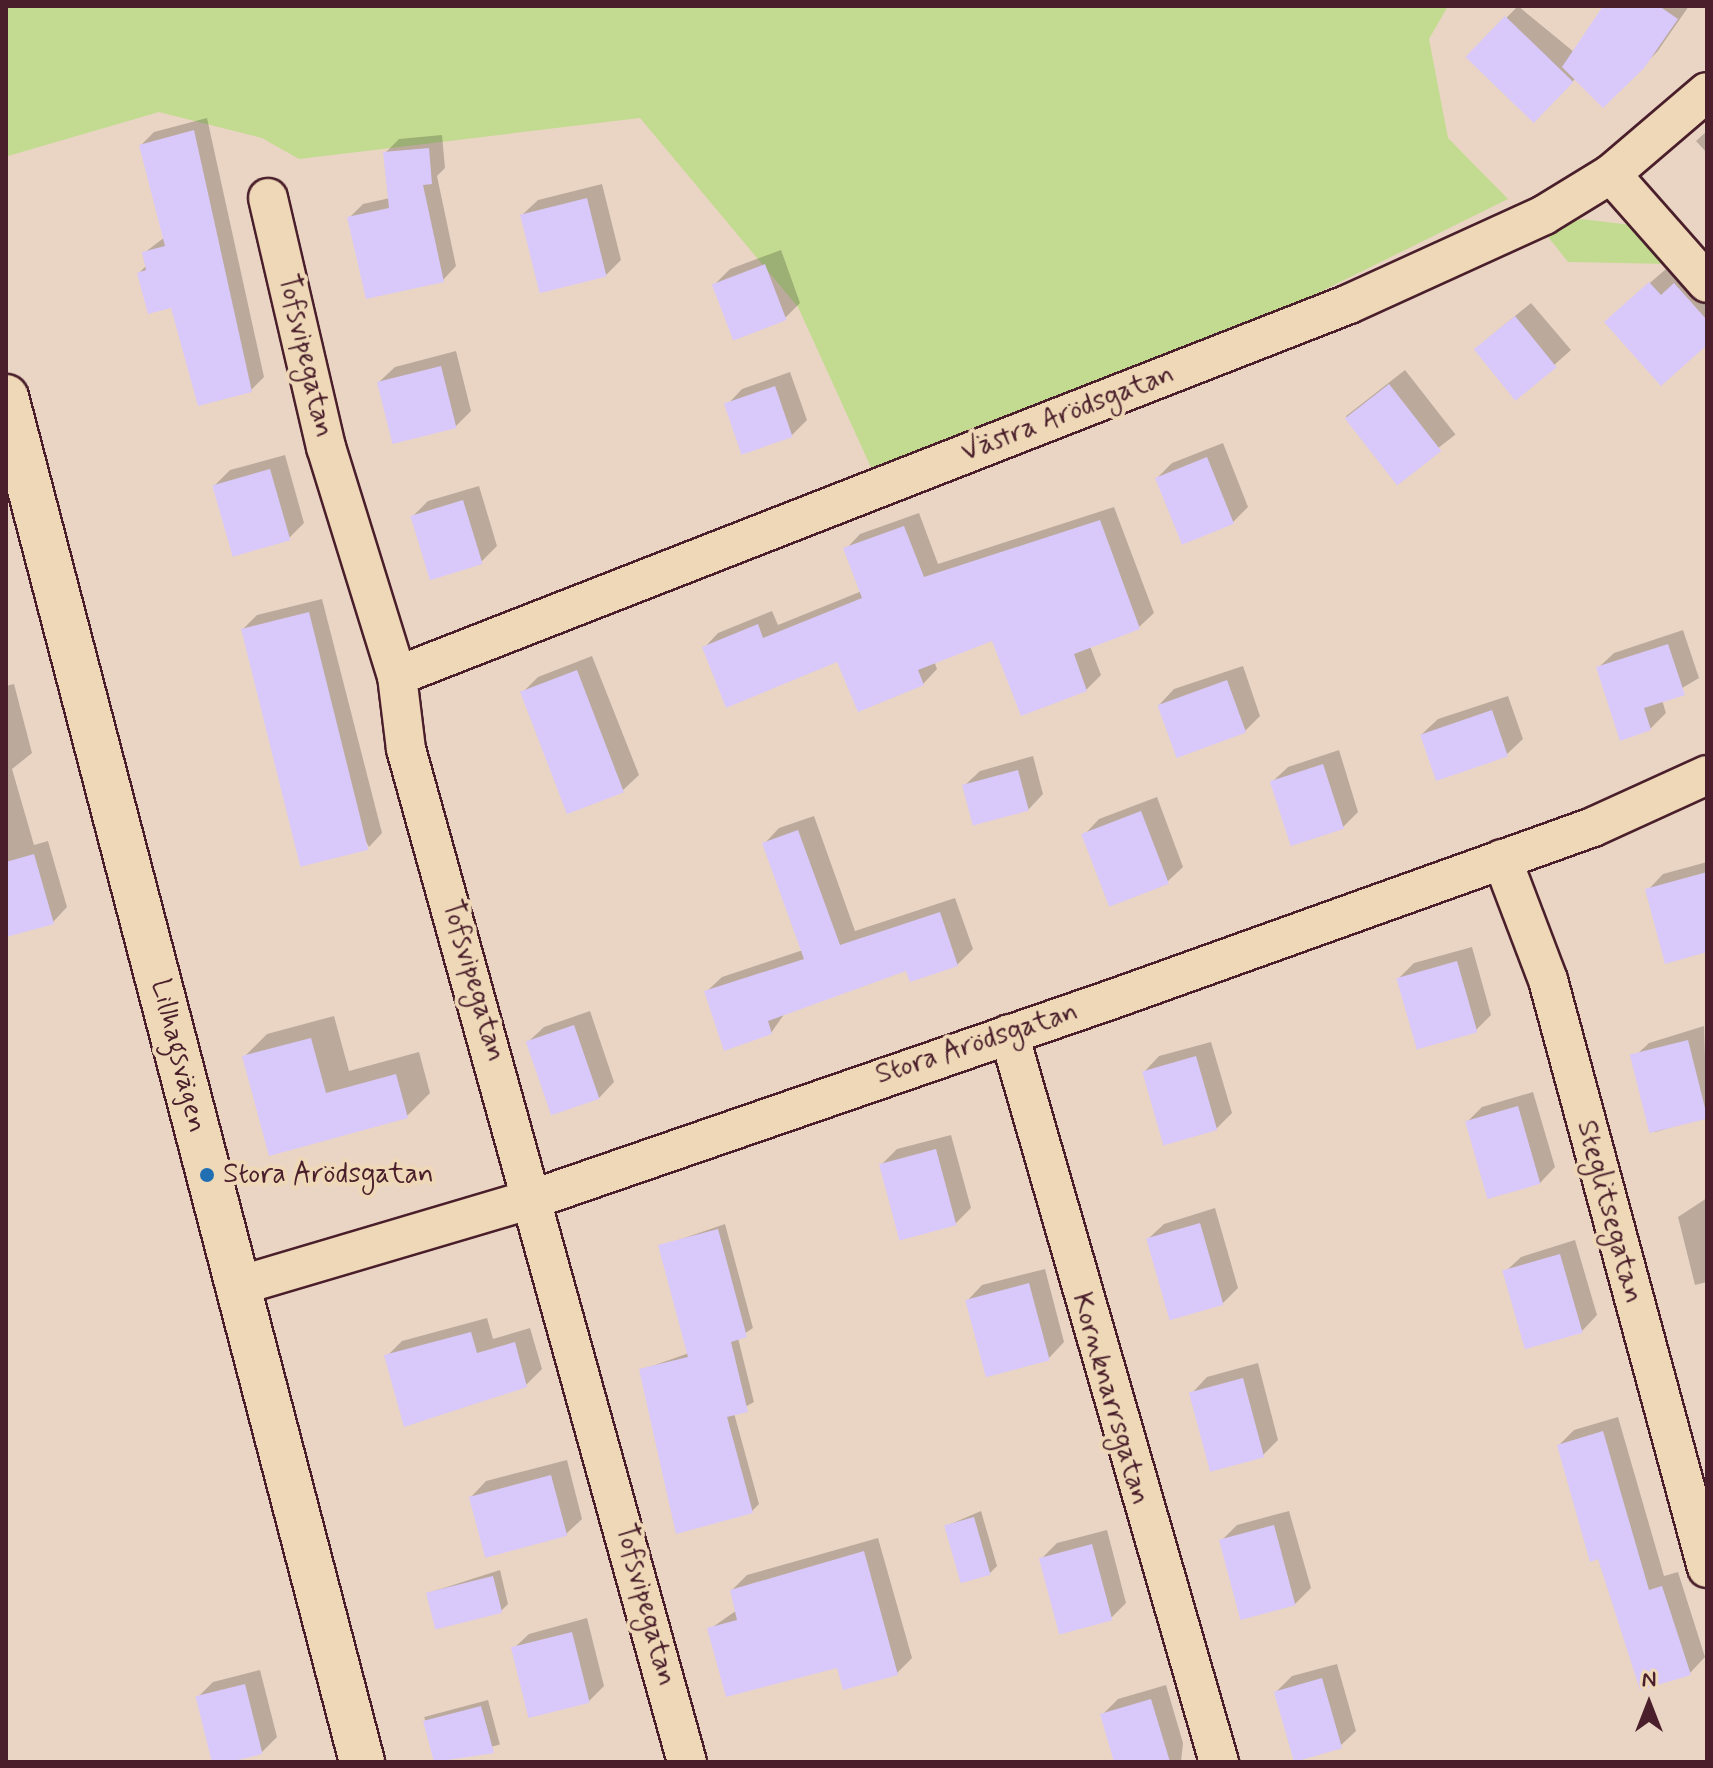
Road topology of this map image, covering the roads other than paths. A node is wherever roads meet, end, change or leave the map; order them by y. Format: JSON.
{"nodes":[{"id":1,"x":1707,"y":92,"type":"edge"},
{"id":2,"x":1611,"y":174,"type":"junction"},
{"id":3,"x":268,"y":198,"type":"dead end"},
{"id":4,"x":1707,"y":283,"type":"edge"},
{"id":5,"x":6,"y":397,"type":"edge"},
{"id":6,"x":397,"y":676,"type":"junction"},
{"id":7,"x":1707,"y":775,"type":"edge"},
{"id":8,"x":1502,"y":859,"type":"junction"},
{"id":9,"x":1009,"y":1034,"type":"junction"},
{"id":10,"x":536,"y":1198,"type":"junction"},
{"id":11,"x":238,"y":1286,"type":"junction"},
{"id":12,"x":1707,"y":1568,"type":"edge"},
{"id":13,"x":362,"y":1762,"type":"edge"},
{"id":14,"x":687,"y":1762,"type":"edge"},
{"id":15,"x":1219,"y":1762,"type":"edge"}],
"edges":[{"from":1,"to":2,"type":"street","name":"Västra Arödsgatan"},
{"from":2,"to":4,"type":"street"},
{"from":2,"to":6,"type":"street","name":"Västra Arödsgatan"},
{"from":3,"to":6,"type":"street","name":"Tofsvipegatan"},
{"from":5,"to":11,"type":"street","name":"Lillhagsvägen"},
{"from":6,"to":10,"type":"street","name":"Tofsvipegatan"},
{"from":7,"to":8,"type":"street","name":"Stora Arödsgatan"},
{"from":8,"to":9,"type":"street","name":"Stora Arödsgatan"},
{"from":8,"to":12,"type":"street","name":"Steglitsegatan"},
{"from":9,"to":10,"type":"street","name":"Stora Arödsgatan"},
{"from":9,"to":15,"type":"street","name":"Kornknarrsgatan"},
{"from":10,"to":11,"type":"street","name":"Stora Arödsgatan"},
{"from":10,"to":14,"type":"street","name":"Tofsvipegatan"},
{"from":11,"to":13,"type":"street","name":"Lillhagsvägen"}]}
